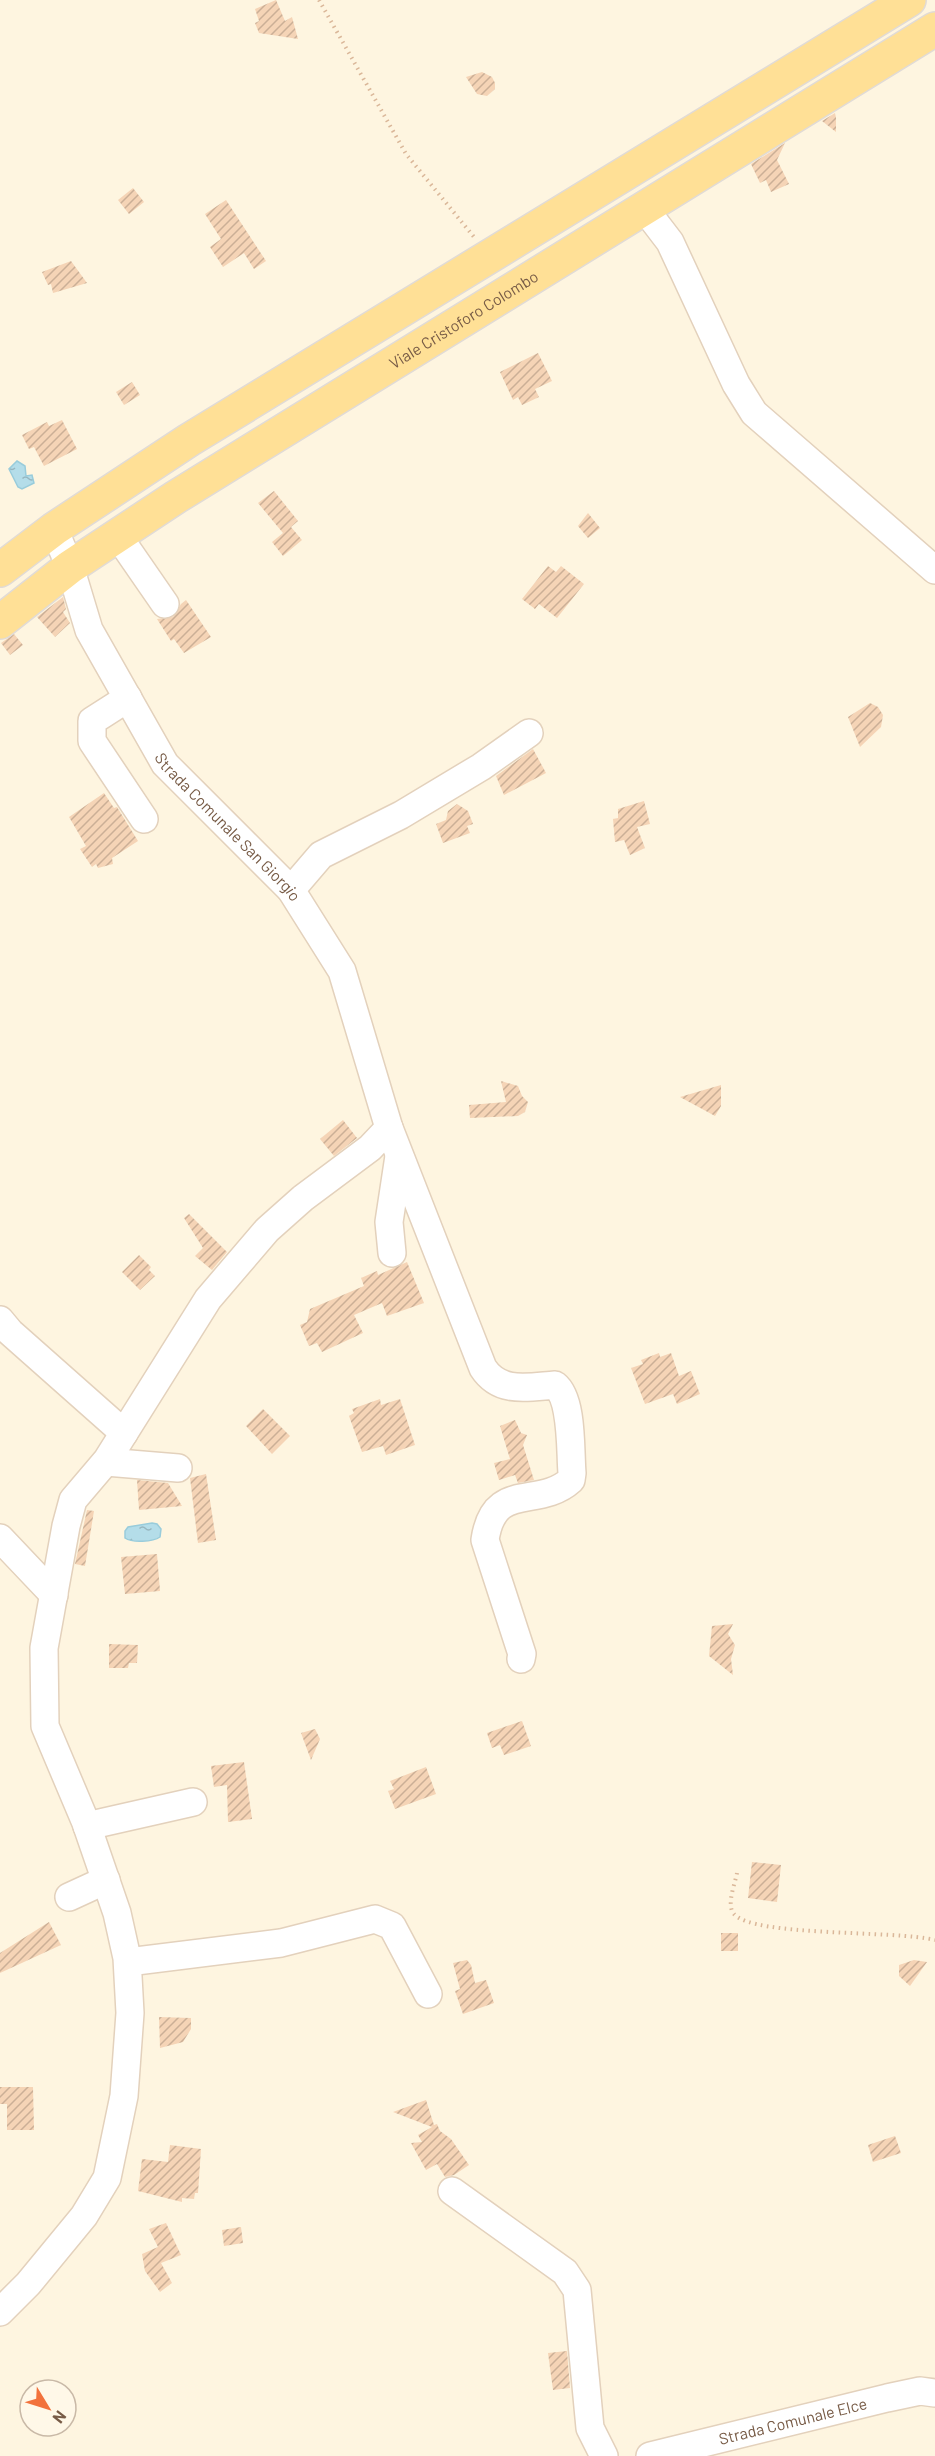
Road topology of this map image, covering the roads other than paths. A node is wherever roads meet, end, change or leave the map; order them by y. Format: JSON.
{"nodes":[{"id":1,"x":909,"y":0,"type":"edge"},
{"id":2,"x":935,"y":29,"type":"edge"},
{"id":3,"x":644,"y":208,"type":"junction"},
{"id":4,"x":54,"y":530,"type":"junction"},
{"id":5,"x":118,"y":536,"type":"junction"},
{"id":6,"x":70,"y":567,"type":"junction"},
{"id":7,"x":0,"y":570,"type":"edge"},
{"id":8,"x":935,"y":570,"type":"edge"},
{"id":9,"x":165,"y":604,"type":"dead end"},
{"id":10,"x":0,"y":622,"type":"edge"},
{"id":11,"x":128,"y":698,"type":"junction"},
{"id":12,"x":529,"y":733,"type":"dead end"},
{"id":13,"x":144,"y":819,"type":"dead end"},
{"id":14,"x":291,"y":890,"type":"junction"},
{"id":15,"x":388,"y":1128,"type":"junction"},
{"id":16,"x":400,"y":1154,"type":"junction"},
{"id":17,"x":392,"y":1253,"type":"dead end"},
{"id":18,"x":0,"y":1320,"type":"edge"},
{"id":19,"x":124,"y":1433,"type":"junction"},
{"id":20,"x":106,"y":1462,"type":"junction"},
{"id":21,"x":178,"y":1468,"type":"dead end"},
{"id":22,"x":0,"y":1538,"type":"edge"},
{"id":23,"x":54,"y":1595,"type":"junction"},
{"id":24,"x":521,"y":1659,"type":"dead end"},
{"id":25,"x":193,"y":1802,"type":"dead end"},
{"id":26,"x":87,"y":1826,"type":"junction"},
{"id":27,"x":106,"y":1880,"type":"junction"},
{"id":28,"x":69,"y":1897,"type":"dead end"},
{"id":29,"x":128,"y":1962,"type":"junction"},
{"id":30,"x":429,"y":1994,"type":"dead end"},
{"id":31,"x":452,"y":2191,"type":"dead end"},
{"id":32,"x":0,"y":2312,"type":"edge"},
{"id":33,"x":935,"y":2392,"type":"edge"},
{"id":34,"x":604,"y":2456,"type":"edge"},
{"id":35,"x":650,"y":2456,"type":"edge"}],
"edges":[{"from":1,"to":4,"type":"main road"},
{"from":2,"to":3,"type":"main road","name":"Viale Cristoforo Colombo"},
{"from":3,"to":5,"type":"main road","name":"Viale Cristoforo Colombo"},
{"from":3,"to":8,"type":"street"},
{"from":4,"to":6,"type":"street","name":"Strada Comunale San Giorgio"},
{"from":4,"to":7,"type":"main road"},
{"from":5,"to":6,"type":"main road","name":"Viale Cristoforo Colombo"},
{"from":5,"to":9,"type":"street"},
{"from":6,"to":10,"type":"main road","name":"Viale Cristoforo Colombo"},
{"from":6,"to":11,"type":"street","name":"Strada Comunale San Giorgio"},
{"from":11,"to":13,"type":"street"},
{"from":11,"to":14,"type":"street","name":"Strada Comunale San Giorgio"},
{"from":12,"to":14,"type":"street"},
{"from":14,"to":15,"type":"street","name":"Strada Comunale San Giorgio"},
{"from":15,"to":16,"type":"street","name":"Strada Comunale San Giorgio"},
{"from":15,"to":19,"type":"street"},
{"from":16,"to":17,"type":"street"},
{"from":16,"to":24,"type":"street","name":"Strada Comunale San Giorgio"},
{"from":18,"to":19,"type":"street"},
{"from":19,"to":20,"type":"street"},
{"from":20,"to":21,"type":"street"},
{"from":20,"to":23,"type":"street"},
{"from":22,"to":23,"type":"street"},
{"from":23,"to":26,"type":"street"},
{"from":25,"to":26,"type":"street"},
{"from":26,"to":27,"type":"street"},
{"from":27,"to":28,"type":"street"},
{"from":27,"to":29,"type":"street"},
{"from":29,"to":30,"type":"street"},
{"from":29,"to":32,"type":"street"},
{"from":31,"to":34,"type":"street"},
{"from":33,"to":35,"type":"street","name":"Strada Comunale Elce"}]}
